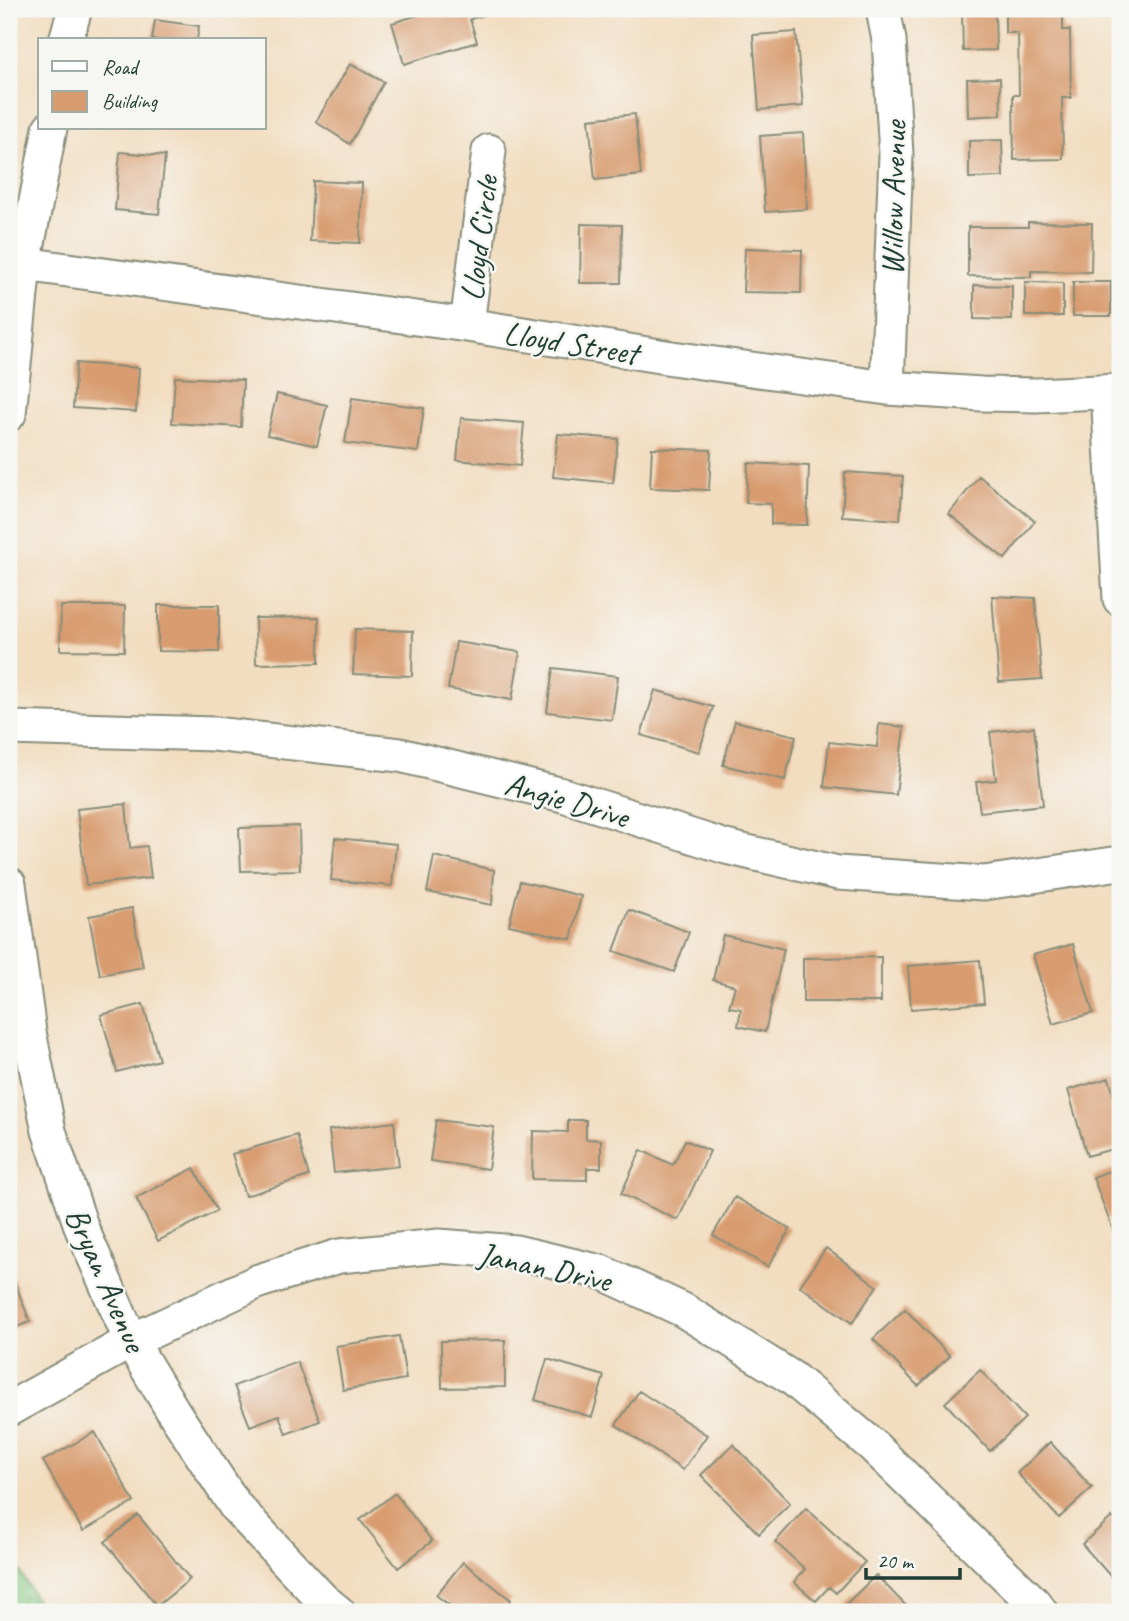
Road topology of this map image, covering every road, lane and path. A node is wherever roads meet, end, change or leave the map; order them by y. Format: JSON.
{"nodes":[{"id":1,"x":75,"y":9,"type":"edge"},
{"id":2,"x":883,"y":9,"type":"edge"},
{"id":3,"x":67,"y":38,"type":"edge"},
{"id":4,"x":50,"y":130,"type":"edge"},
{"id":5,"x":489,"y":151,"type":"dead end"},
{"id":6,"x":24,"y":264,"type":"junction"},
{"id":7,"x":467,"y":325,"type":"junction"},
{"id":8,"x":887,"y":388,"type":"junction"},
{"id":9,"x":1114,"y":391,"type":"edge"},
{"id":10,"x":9,"y":414,"type":"edge"},
{"id":11,"x":1120,"y":598,"type":"edge"},
{"id":12,"x":9,"y":728,"type":"edge"},
{"id":13,"x":1120,"y":863,"type":"edge"},
{"id":14,"x":9,"y":884,"type":"edge"},
{"id":15,"x":131,"y":1341,"type":"junction"},
{"id":16,"x":9,"y":1409,"type":"edge"},
{"id":17,"x":338,"y":1612,"type":"edge"},
{"id":18,"x":1041,"y":1612,"type":"edge"}],
"edges":[{"from":1,"to":3,"type":"street"},
{"from":2,"to":8,"type":"street","name":"Willow Avenue"},
{"from":4,"to":6,"type":"street"},
{"from":5,"to":7,"type":"street","name":"Lloyd Circle"},
{"from":6,"to":7,"type":"street","name":"Lloyd Street"},
{"from":6,"to":10,"type":"street"},
{"from":7,"to":8,"type":"street","name":"Lloyd Street"},
{"from":8,"to":9,"type":"street","name":"Lloyd Street"},
{"from":9,"to":11,"type":"street"},
{"from":12,"to":13,"type":"street","name":"Angie Drive"},
{"from":14,"to":15,"type":"street","name":"Bryan Avenue"},
{"from":15,"to":16,"type":"street","name":"Janan Drive"},
{"from":15,"to":17,"type":"street","name":"Bryan Avenue"},
{"from":15,"to":18,"type":"street","name":"Janan Drive"}]}
